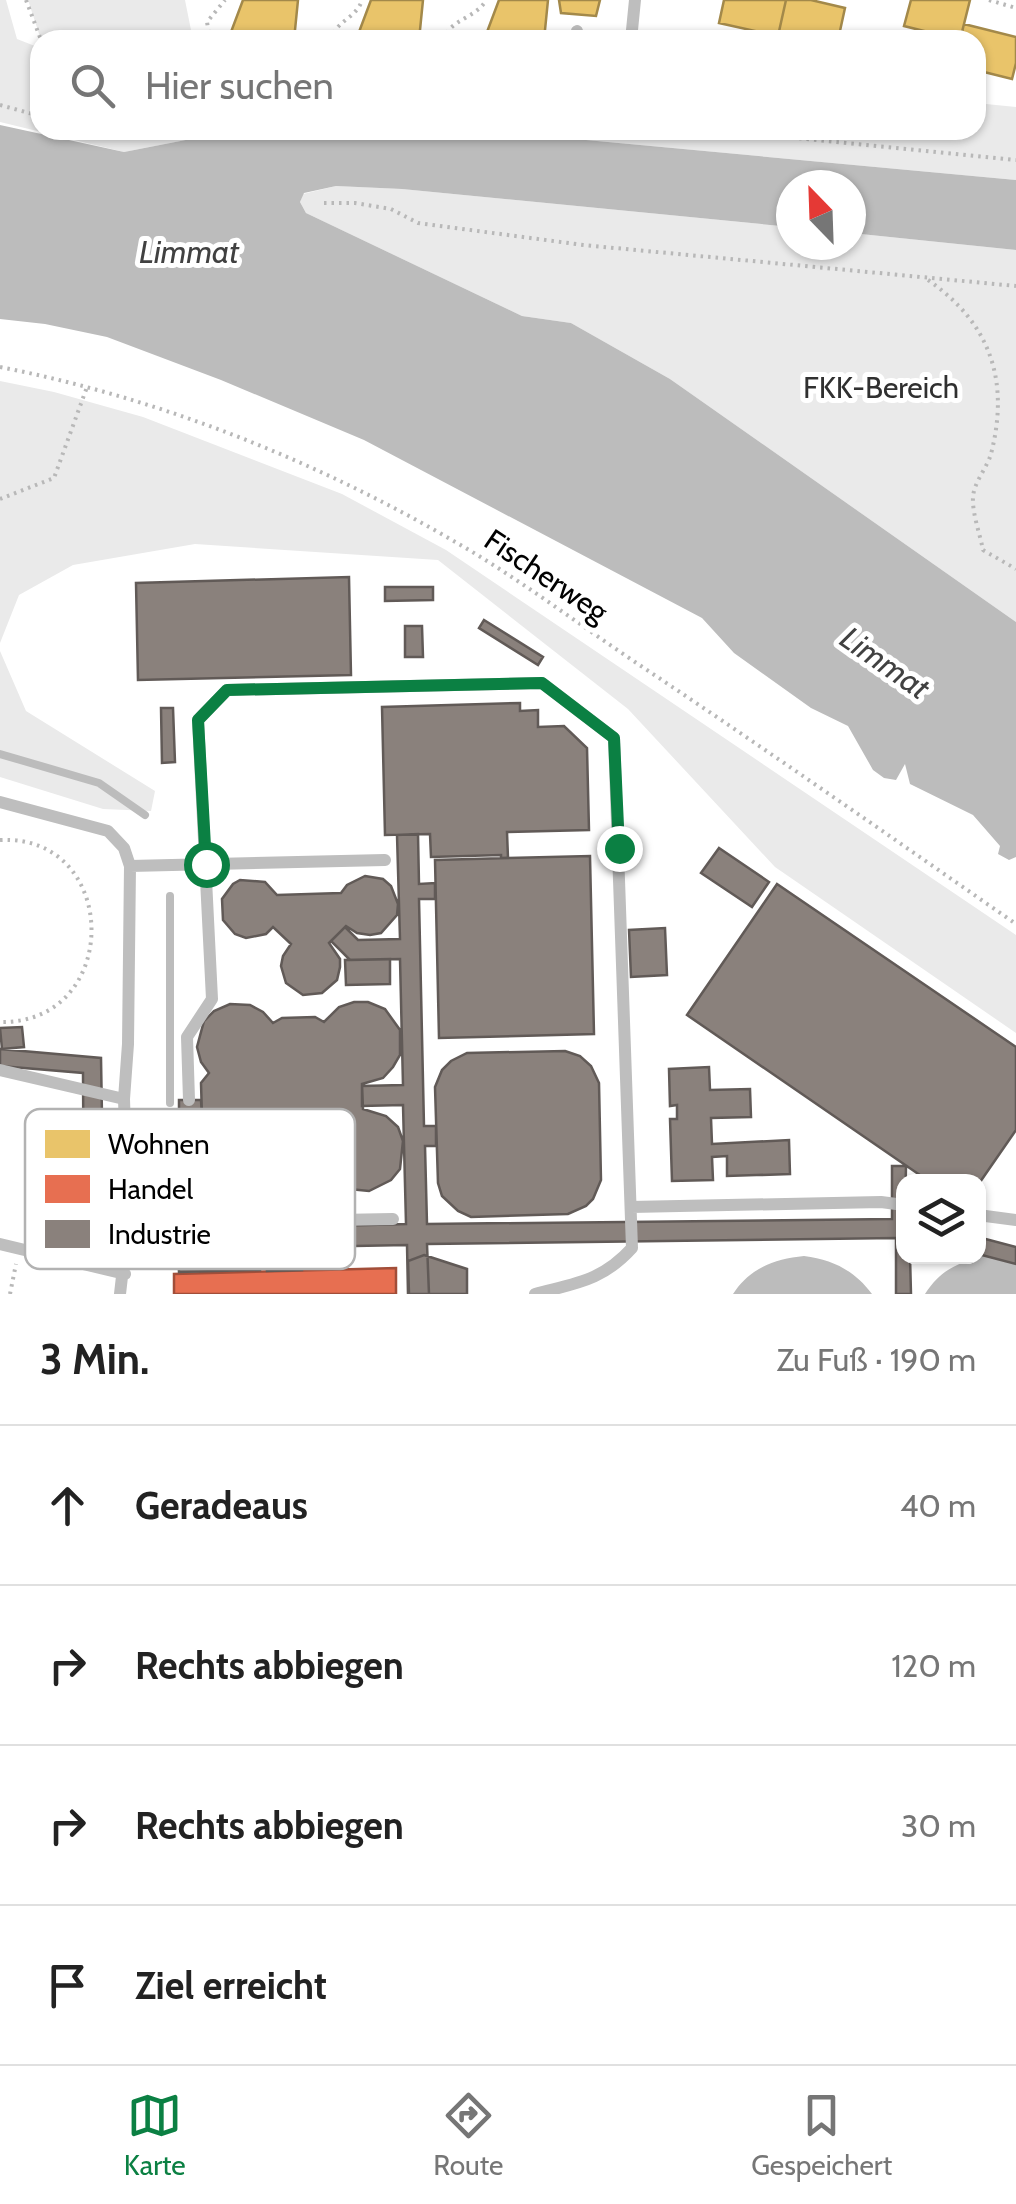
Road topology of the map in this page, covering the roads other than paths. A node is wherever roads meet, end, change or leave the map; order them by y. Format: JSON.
{"nodes":[{"id":1,"x":635,"y":0,"type":"edge"},
{"id":2,"x":633,"y":30,"type":"edge"},
{"id":3,"x":0,"y":802,"type":"edge"},
{"id":4,"x":385,"y":860,"type":"dead end"},
{"id":5,"x":206,"y":864,"type":"junction"},
{"id":6,"x":130,"y":866,"type":"junction"},
{"id":7,"x":0,"y":1070,"type":"edge"},
{"id":8,"x":124,"y":1099,"type":"junction"},
{"id":9,"x":188,"y":1100,"type":"dead end"},
{"id":10,"x":124,"y":1109,"type":"edge"},
{"id":11,"x":896,"y":1204,"type":"edge"},
{"id":12,"x":631,"y":1207,"type":"junction"},
{"id":13,"x":986,"y":1216,"type":"edge"},
{"id":14,"x":393,"y":1219,"type":"dead end"},
{"id":15,"x":355,"y":1220,"type":"edge"},
{"id":16,"x":1016,"y":1220,"type":"edge"},
{"id":17,"x":0,"y":1244,"type":"edge"},
{"id":18,"x":25,"y":1250,"type":"edge"},
{"id":19,"x":104,"y":1269,"type":"edge"},
{"id":20,"x":125,"y":1269,"type":"edge"},
{"id":21,"x":125,"y":1274,"type":"junction"},
{"id":22,"x":120,"y":1294,"type":"edge"},
{"id":23,"x":536,"y":1294,"type":"edge"}],
"edges":[{"from":1,"to":2,"type":"lane"},
{"from":3,"to":6,"type":"lane"},
{"from":4,"to":5,"type":"lane"},
{"from":5,"to":6,"type":"lane"},
{"from":5,"to":9,"type":"lane"},
{"from":5,"to":12,"type":"lane"},
{"from":6,"to":8,"type":"lane"},
{"from":7,"to":8,"type":"lane"},
{"from":8,"to":10,"type":"lane"},
{"from":11,"to":12,"type":"lane"},
{"from":12,"to":23,"type":"lane"},
{"from":13,"to":16,"type":"lane"},
{"from":14,"to":15,"type":"lane"},
{"from":17,"to":18,"type":"lane"},
{"from":19,"to":21,"type":"lane"},
{"from":20,"to":21,"type":"lane"},
{"from":21,"to":22,"type":"lane"}]}
